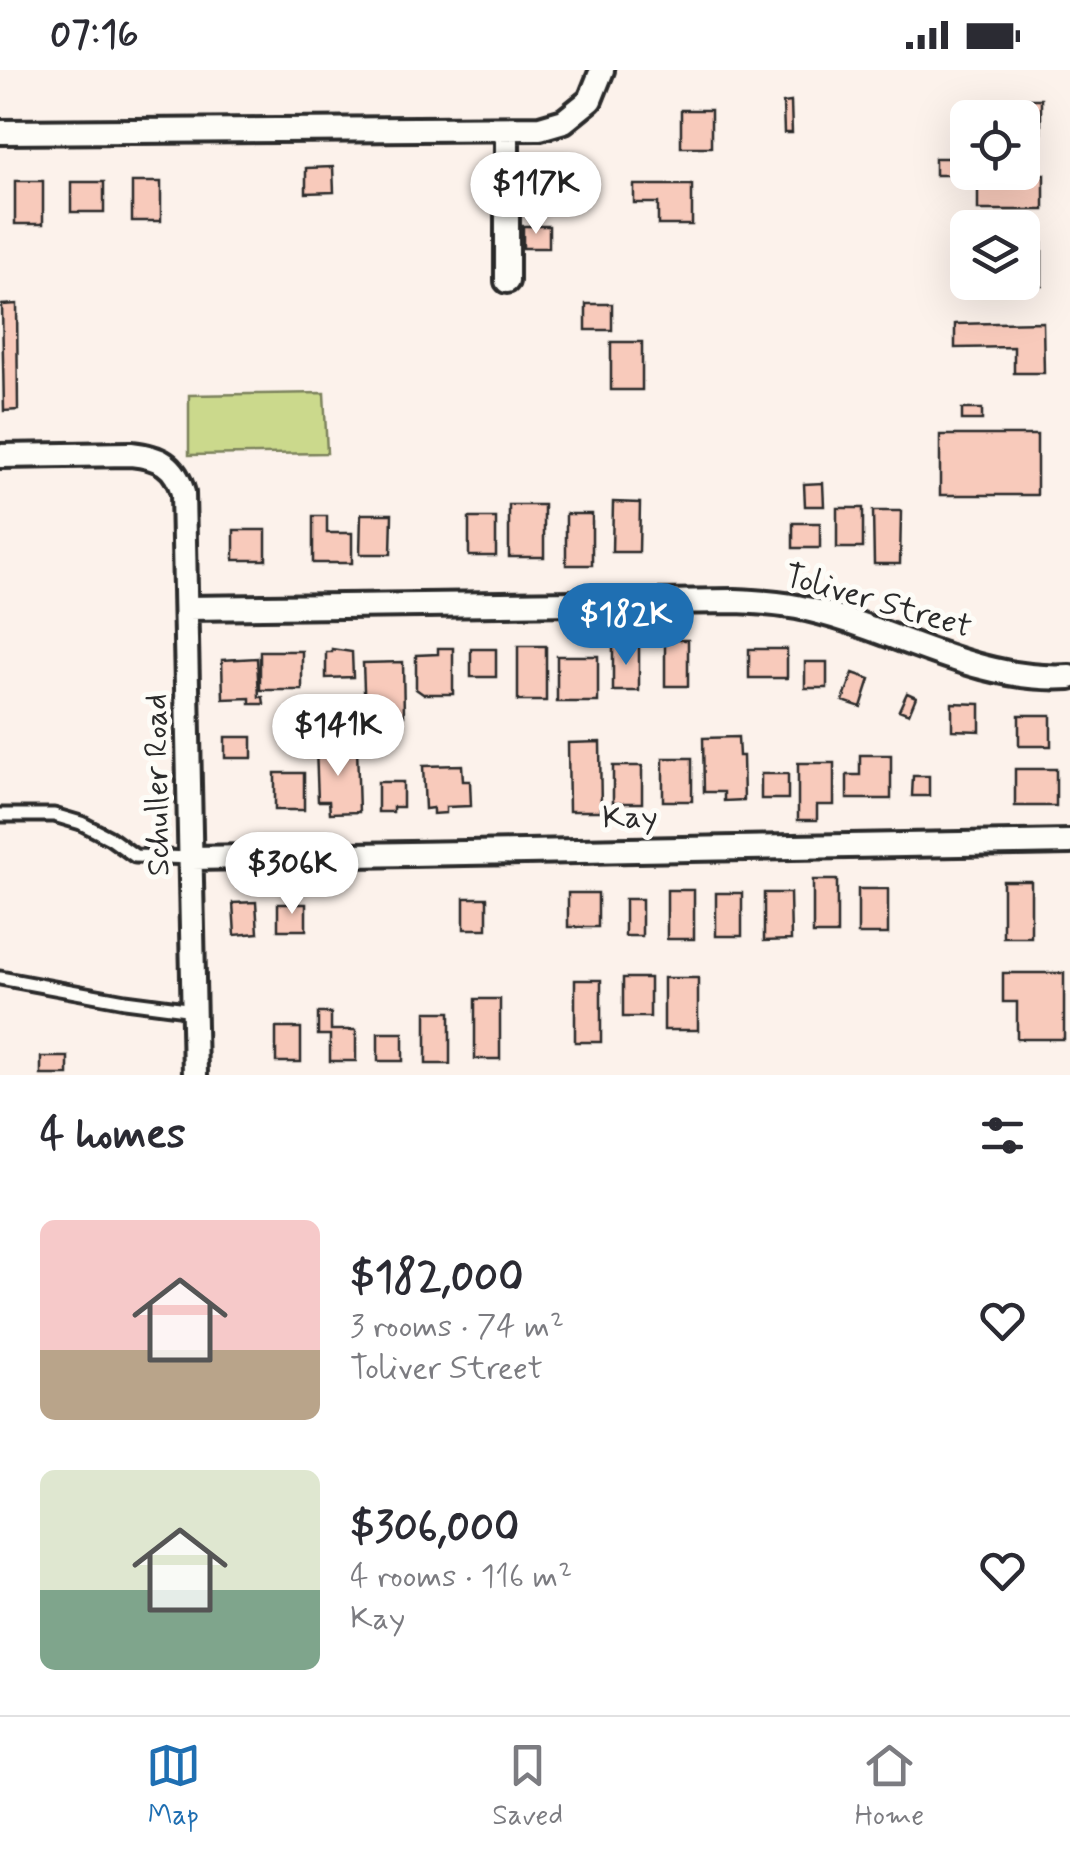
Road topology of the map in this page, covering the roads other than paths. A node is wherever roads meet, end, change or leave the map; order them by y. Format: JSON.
{"nodes":[{"id":1,"x":602,"y":70,"type":"edge"},
{"id":2,"x":507,"y":129,"type":"junction"},
{"id":3,"x":0,"y":132,"type":"edge"},
{"id":4,"x":507,"y":281,"type":"dead end"},
{"id":5,"x":0,"y":456,"type":"edge"},
{"id":6,"x":186,"y":608,"type":"junction"},
{"id":7,"x":1070,"y":677,"type":"edge"},
{"id":8,"x":0,"y":814,"type":"edge"},
{"id":9,"x":1070,"y":842,"type":"edge"},
{"id":10,"x":192,"y":858,"type":"junction"},
{"id":11,"x":0,"y":978,"type":"edge"},
{"id":12,"x":194,"y":1010,"type":"junction"},
{"id":13,"x":195,"y":1075,"type":"edge"}],
"edges":[{"from":1,"to":2,"type":"street"},
{"from":2,"to":3,"type":"street"},
{"from":2,"to":4,"type":"street"},
{"from":5,"to":6,"type":"street","name":"Schuller Road"},
{"from":6,"to":7,"type":"street","name":"Toliver Street"},
{"from":6,"to":10,"type":"street","name":"Schuller Road"},
{"from":8,"to":10,"type":"lane"},
{"from":9,"to":10,"type":"street","name":"Kay"},
{"from":10,"to":12,"type":"street","name":"Schuller Road"},
{"from":11,"to":12,"type":"lane"},
{"from":12,"to":13,"type":"street","name":"Schuller Road"}]}
